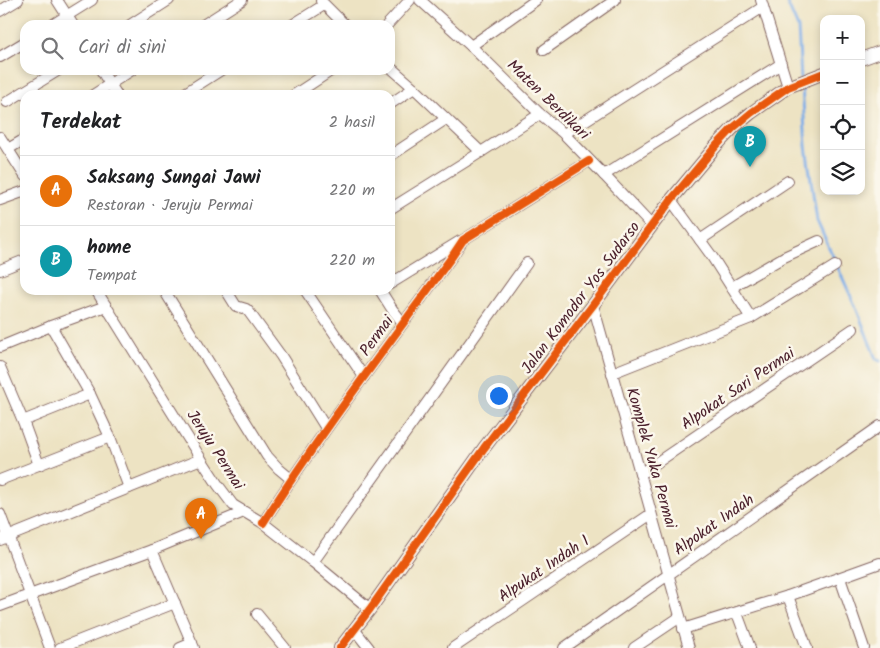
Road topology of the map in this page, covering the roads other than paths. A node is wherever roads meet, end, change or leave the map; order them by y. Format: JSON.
{"nodes":[{"id":1,"x":18,"y":0,"type":"edge"},
{"id":2,"x":57,"y":0,"type":"edge"},
{"id":3,"x":92,"y":0,"type":"edge"},
{"id":4,"x":169,"y":0,"type":"edge"},
{"id":5,"x":242,"y":0,"type":"edge"},
{"id":6,"x":420,"y":0,"type":"edge"},
{"id":7,"x":536,"y":0,"type":"edge"},
{"id":8,"x":615,"y":0,"type":"edge"},
{"id":9,"x":322,"y":2,"type":"edge"},
{"id":10,"x":405,"y":2,"type":"edge"},
{"id":11,"x":762,"y":3,"type":"edge"},
{"id":12,"x":0,"y":11,"type":"edge"},
{"id":13,"x":67,"y":16,"type":"junction"},
{"id":14,"x":60,"y":20,"type":"edge"},
{"id":15,"x":70,"y":20,"type":"edge"},
{"id":16,"x":138,"y":20,"type":"edge"},
{"id":17,"x":211,"y":20,"type":"edge"},
{"id":18,"x":299,"y":20,"type":"edge"},
{"id":19,"x":340,"y":20,"type":"edge"},
{"id":20,"x":391,"y":20,"type":"edge"},
{"id":21,"x":20,"y":45,"type":"edge"},
{"id":22,"x":471,"y":46,"type":"junction"},
{"id":23,"x":544,"y":50,"type":"dead end"},
{"id":24,"x":880,"y":52,"type":"edge"},
{"id":25,"x":0,"y":57,"type":"edge"},
{"id":26,"x":865,"y":58,"type":"edge"},
{"id":27,"x":781,"y":64,"type":"junction"},
{"id":28,"x":395,"y":71,"type":"edge"},
{"id":29,"x":51,"y":75,"type":"edge"},
{"id":30,"x":104,"y":75,"type":"edge"},
{"id":31,"x":124,"y":75,"type":"edge"},
{"id":32,"x":214,"y":75,"type":"edge"},
{"id":33,"x":324,"y":75,"type":"edge"},
{"id":34,"x":818,"y":75,"type":"edge"},
{"id":35,"x":110,"y":84,"type":"junction"},
{"id":36,"x":789,"y":86,"type":"junction"},
{"id":37,"x":414,"y":88,"type":"junction"},
{"id":38,"x":26,"y":90,"type":"edge"},
{"id":39,"x":101,"y":90,"type":"edge"},
{"id":40,"x":114,"y":90,"type":"edge"},
{"id":41,"x":190,"y":90,"type":"edge"},
{"id":42,"x":302,"y":90,"type":"edge"},
{"id":43,"x":20,"y":94,"type":"edge"},
{"id":44,"x":395,"y":101,"type":"edge"},
{"id":45,"x":7,"y":102,"type":"dead end"},
{"id":46,"x":540,"y":114,"type":"junction"},
{"id":47,"x":446,"y":119,"type":"junction"},
{"id":48,"x":564,"y":134,"type":"junction"},
{"id":49,"x":0,"y":138,"type":"edge"},
{"id":50,"x":20,"y":142,"type":"edge"},
{"id":51,"x":8,"y":150,"type":"junction"},
{"id":52,"x":481,"y":152,"type":"junction"},
{"id":53,"x":395,"y":153,"type":"edge"},
{"id":54,"x":589,"y":161,"type":"junction"},
{"id":55,"x":20,"y":168,"type":"edge"},
{"id":56,"x":604,"y":175,"type":"junction"},
{"id":57,"x":788,"y":181,"type":"dead end"},
{"id":58,"x":20,"y":193,"type":"edge"},
{"id":59,"x":0,"y":200,"type":"edge"},
{"id":60,"x":671,"y":200,"type":"junction"},
{"id":61,"x":395,"y":207,"type":"edge"},
{"id":62,"x":652,"y":226,"type":"junction"},
{"id":63,"x":463,"y":240,"type":"junction"},
{"id":64,"x":700,"y":240,"type":"junction"},
{"id":65,"x":819,"y":241,"type":"dead end"},
{"id":66,"x":20,"y":262,"type":"edge"},
{"id":67,"x":527,"y":263,"type":"dead end"},
{"id":68,"x":835,"y":266,"type":"dead end"},
{"id":69,"x":0,"y":270,"type":"edge"},
{"id":70,"x":395,"y":281,"type":"edge"},
{"id":71,"x":732,"y":287,"type":"junction"},
{"id":72,"x":99,"y":295,"type":"edge"},
{"id":73,"x":167,"y":295,"type":"edge"},
{"id":74,"x":229,"y":295,"type":"edge"},
{"id":75,"x":308,"y":295,"type":"edge"},
{"id":76,"x":383,"y":295,"type":"edge"},
{"id":77,"x":593,"y":305,"type":"junction"},
{"id":78,"x":106,"y":306,"type":"junction"},
{"id":79,"x":751,"y":318,"type":"junction"},
{"id":80,"x":403,"y":323,"type":"junction"},
{"id":81,"x":51,"y":326,"type":"junction"},
{"id":82,"x":853,"y":329,"type":"dead end"},
{"id":83,"x":0,"y":347,"type":"edge"},
{"id":84,"x":0,"y":367,"type":"edge"},
{"id":85,"x":612,"y":373,"type":"junction"},
{"id":86,"x":364,"y":376,"type":"junction"},
{"id":87,"x":90,"y":394,"type":"junction"},
{"id":88,"x":23,"y":422,"type":"junction"},
{"id":89,"x":880,"y":426,"type":"edge"},
{"id":90,"x":326,"y":428,"type":"junction"},
{"id":91,"x":110,"y":437,"type":"junction"},
{"id":92,"x":201,"y":459,"type":"junction"},
{"id":93,"x":39,"y":465,"type":"junction"},
{"id":94,"x":640,"y":474,"type":"junction"},
{"id":95,"x":291,"y":479,"type":"junction"},
{"id":96,"x":0,"y":480,"type":"edge"},
{"id":97,"x":129,"y":488,"type":"junction"},
{"id":98,"x":244,"y":512,"type":"junction"},
{"id":99,"x":0,"y":514,"type":"edge"},
{"id":100,"x":651,"y":514,"type":"junction"},
{"id":101,"x":263,"y":523,"type":"junction"},
{"id":102,"x":4,"y":539,"type":"edge"},
{"id":103,"x":152,"y":550,"type":"junction"},
{"id":104,"x":313,"y":562,"type":"junction"},
{"id":105,"x":880,"y":563,"type":"edge"},
{"id":106,"x":668,"y":575,"type":"junction"},
{"id":107,"x":840,"y":578,"type":"junction"},
{"id":108,"x":30,"y":594,"type":"junction"},
{"id":109,"x":788,"y":596,"type":"junction"},
{"id":110,"x":175,"y":603,"type":"junction"},
{"id":111,"x":0,"y":606,"type":"edge"},
{"id":112,"x":370,"y":609,"type":"junction"},
{"id":113,"x":737,"y":613,"type":"junction"},
{"id":114,"x":257,"y":614,"type":"dead end"},
{"id":115,"x":680,"y":617,"type":"junction"},
{"id":116,"x":354,"y":628,"type":"junction"},
{"id":117,"x":683,"y":629,"type":"junction"},
{"id":118,"x":193,"y":646,"type":"edge"},
{"id":119,"x":50,"y":648,"type":"edge"},
{"id":120,"x":60,"y":648,"type":"edge"},
{"id":121,"x":180,"y":648,"type":"edge"},
{"id":122,"x":286,"y":648,"type":"edge"},
{"id":123,"x":340,"y":648,"type":"edge"},
{"id":124,"x":369,"y":648,"type":"edge"},
{"id":125,"x":453,"y":648,"type":"edge"},
{"id":126,"x":564,"y":648,"type":"edge"},
{"id":127,"x":634,"y":648,"type":"edge"},
{"id":128,"x":688,"y":648,"type":"edge"},
{"id":129,"x":750,"y":648,"type":"edge"},
{"id":130,"x":807,"y":648,"type":"edge"},
{"id":131,"x":864,"y":648,"type":"edge"}],
"edges":[{"from":1,"to":12,"type":"street"},
{"from":2,"to":13,"type":"street"},
{"from":3,"to":13,"type":"street"},
{"from":4,"to":16,"type":"street"},
{"from":5,"to":17,"type":"street"},
{"from":6,"to":22,"type":"street","name":"Maten Berdikari"},
{"from":7,"to":22,"type":"street"},
{"from":8,"to":23,"type":"street"},
{"from":9,"to":18,"type":"street"},
{"from":9,"to":19,"type":"street"},
{"from":10,"to":20,"type":"street"},
{"from":11,"to":27,"type":"street"},
{"from":11,"to":48,"type":"street"},
{"from":13,"to":14,"type":"street"},
{"from":13,"to":15,"type":"street"},
{"from":21,"to":25,"type":"street"},
{"from":22,"to":46,"type":"street","name":"Maten Berdikari"},
{"from":24,"to":26,"type":"street"},
{"from":27,"to":36,"type":"street"},
{"from":27,"to":56,"type":"street"},
{"from":28,"to":37,"type":"street"},
{"from":29,"to":38,"type":"street"},
{"from":30,"to":35,"type":"street"},
{"from":31,"to":35,"type":"street"},
{"from":32,"to":41,"type":"street"},
{"from":33,"to":42,"type":"street"},
{"from":34,"to":36,"type":"street","name":"Jalan Komodor Yos Sudarso"},
{"from":35,"to":39,"type":"street"},
{"from":35,"to":40,"type":"street"},
{"from":36,"to":60,"type":"street","name":"Jalan Komodor Yos Sudarso"},
{"from":37,"to":44,"type":"street"},
{"from":37,"to":47,"type":"street"},
{"from":43,"to":45,"type":"street"},
{"from":46,"to":48,"type":"street","name":"Maten Berdikari"},
{"from":46,"to":52,"type":"street"},
{"from":47,"to":52,"type":"street"},
{"from":47,"to":53,"type":"street"},
{"from":48,"to":54,"type":"street","name":"Maten Berdikari"},
{"from":49,"to":51,"type":"street"},
{"from":50,"to":51,"type":"street"},
{"from":51,"to":55,"type":"street"},
{"from":52,"to":61,"type":"street"},
{"from":54,"to":56,"type":"street","name":"Maten Berdikari"},
{"from":54,"to":63,"type":"street","name":"Permai"},
{"from":56,"to":62,"type":"street","name":"Maten Berdikari"},
{"from":57,"to":64,"type":"street"},
{"from":58,"to":59,"type":"street"},
{"from":60,"to":62,"type":"street","name":"Jalan Komodor Yos Sudarso"},
{"from":60,"to":64,"type":"street"},
{"from":62,"to":77,"type":"street","name":"Jalan Komodor Yos Sudarso"},
{"from":63,"to":70,"type":"street"},
{"from":63,"to":80,"type":"street","name":"Permai"},
{"from":64,"to":71,"type":"street"},
{"from":65,"to":71,"type":"street"},
{"from":66,"to":69,"type":"street"},
{"from":67,"to":104,"type":"street"},
{"from":68,"to":79,"type":"street"},
{"from":71,"to":79,"type":"street"},
{"from":72,"to":78,"type":"street","name":"Jeruju Permai"},
{"from":73,"to":95,"type":"street"},
{"from":74,"to":90,"type":"street"},
{"from":75,"to":86,"type":"street"},
{"from":76,"to":80,"type":"street"},
{"from":77,"to":85,"type":"street","name":"Komplek Yuka Permai"},
{"from":77,"to":112,"type":"street","name":"Jalan Komodor Yos Sudarso"},
{"from":78,"to":81,"type":"street"},
{"from":78,"to":92,"type":"street","name":"Jeruju Permai"},
{"from":79,"to":85,"type":"street"},
{"from":80,"to":86,"type":"street","name":"Permai"},
{"from":81,"to":83,"type":"street"},
{"from":81,"to":87,"type":"street"},
{"from":82,"to":94,"type":"street","name":"Alpokat Sari Permai"},
{"from":84,"to":88,"type":"street"},
{"from":85,"to":94,"type":"street","name":"Komplek Yuka Permai"},
{"from":86,"to":90,"type":"street","name":"Permai"},
{"from":87,"to":88,"type":"street"},
{"from":87,"to":91,"type":"street"},
{"from":88,"to":93,"type":"street"},
{"from":89,"to":106,"type":"street","name":"Alpokat Indah"},
{"from":90,"to":95,"type":"street","name":"Permai"},
{"from":91,"to":93,"type":"street"},
{"from":91,"to":97,"type":"street"},
{"from":92,"to":97,"type":"street"},
{"from":92,"to":98,"type":"street","name":"Jeruju Permai"},
{"from":93,"to":96,"type":"street"},
{"from":94,"to":100,"type":"street","name":"Komplek Yuka Permai"},
{"from":95,"to":101,"type":"street","name":"Permai"},
{"from":97,"to":102,"type":"street"},
{"from":98,"to":101,"type":"street","name":"Jeruju Permai"},
{"from":98,"to":103,"type":"street"},
{"from":99,"to":102,"type":"street"},
{"from":100,"to":106,"type":"street","name":"Komplek Yuka Permai"},
{"from":100,"to":125,"type":"street","name":"Alpukat Indah 1"},
{"from":101,"to":104,"type":"street","name":"Jeruju Permai"},
{"from":102,"to":108,"type":"street"},
{"from":103,"to":108,"type":"street"},
{"from":103,"to":110,"type":"street"},
{"from":104,"to":112,"type":"street","name":"Jeruju Permai"},
{"from":105,"to":107,"type":"street"},
{"from":106,"to":115,"type":"street","name":"Komplek Yuka Permai"},
{"from":106,"to":126,"type":"street","name":"Alpokat Indah"},
{"from":107,"to":109,"type":"street"},
{"from":107,"to":131,"type":"street"},
{"from":108,"to":111,"type":"street"},
{"from":108,"to":119,"type":"street"},
{"from":109,"to":113,"type":"street"},
{"from":109,"to":130,"type":"street"},
{"from":110,"to":118,"type":"street"},
{"from":110,"to":120,"type":"street"},
{"from":112,"to":116,"type":"street","name":"Jalan Komodor Yos Sudarso"},
{"from":113,"to":117,"type":"street"},
{"from":113,"to":129,"type":"street"},
{"from":114,"to":122,"type":"street"},
{"from":115,"to":117,"type":"street","name":"Komplek Yuka Permai"},
{"from":115,"to":127,"type":"street"},
{"from":116,"to":123,"type":"street","name":"Jalan Komodor Yos Sudarso"},
{"from":116,"to":124,"type":"street"},
{"from":117,"to":128,"type":"street","name":"Komplek Yuka Permai"},
{"from":118,"to":121,"type":"street"}]}
